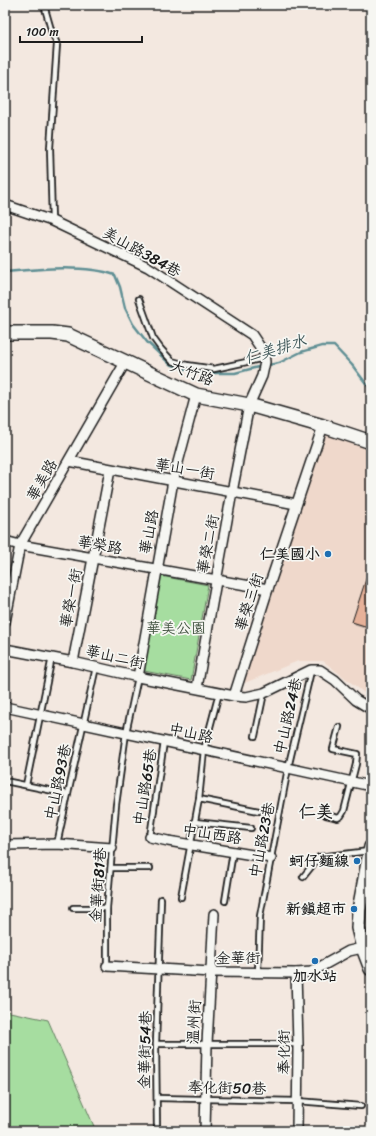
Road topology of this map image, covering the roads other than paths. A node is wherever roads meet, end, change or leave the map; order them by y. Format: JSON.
{"nodes":[{"id":1,"x":44,"y":5,"type":"edge"},
{"id":2,"x":5,"y":205,"type":"edge"},
{"id":3,"x":52,"y":221,"type":"junction"},
{"id":4,"x":139,"y":299,"type":"dead end"},
{"id":5,"x":5,"y":333,"type":"edge"},
{"id":6,"x":265,"y":360,"type":"junction"},
{"id":7,"x":126,"y":361,"type":"junction"},
{"id":8,"x":196,"y":395,"type":"junction"},
{"id":9,"x":249,"y":405,"type":"junction"},
{"id":10,"x":323,"y":426,"type":"junction"},
{"id":11,"x":371,"y":442,"type":"edge"},
{"id":12,"x":69,"y":461,"type":"junction"},
{"id":13,"x":110,"y":470,"type":"junction"},
{"id":14,"x":173,"y":481,"type":"junction"},
{"id":15,"x":232,"y":492,"type":"junction"},
{"id":16,"x":296,"y":504,"type":"junction"},
{"id":17,"x":5,"y":541,"type":"edge"},
{"id":18,"x":20,"y":545,"type":"junction"},
{"id":19,"x":93,"y":558,"type":"junction"},
{"id":20,"x":156,"y":569,"type":"junction"},
{"id":21,"x":216,"y":580,"type":"junction"},
{"id":22,"x":268,"y":589,"type":"junction"},
{"id":23,"x":5,"y":622,"type":"edge"},
{"id":24,"x":5,"y":649,"type":"edge"},
{"id":25,"x":52,"y":658,"type":"junction"},
{"id":26,"x":72,"y":662,"type":"junction"},
{"id":27,"x":96,"y":667,"type":"junction"},
{"id":28,"x":311,"y":670,"type":"junction"},
{"id":29,"x":138,"y":677,"type":"junction"},
{"id":30,"x":197,"y":688,"type":"junction"},
{"id":31,"x":219,"y":693,"type":"junction"},
{"id":32,"x":264,"y":693,"type":"junction"},
{"id":33,"x":234,"y":696,"type":"junction"},
{"id":34,"x":5,"y":707,"type":"edge"},
{"id":35,"x":371,"y":709,"type":"edge"},
{"id":36,"x":40,"y":714,"type":"junction"},
{"id":37,"x":83,"y":724,"type":"junction"},
{"id":38,"x":339,"y":727,"type":"dead end"},
{"id":39,"x":126,"y":733,"type":"junction"},
{"id":40,"x":255,"y":736,"type":"dead end"},
{"id":41,"x":164,"y":742,"type":"junction"},
{"id":42,"x":204,"y":750,"type":"junction"},
{"id":43,"x":288,"y":768,"type":"junction"},
{"id":44,"x":5,"y":781,"type":"edge"},
{"id":45,"x":350,"y":782,"type":"junction"},
{"id":46,"x":26,"y":785,"type":"junction"},
{"id":47,"x":371,"y":786,"type":"edge"},
{"id":48,"x":68,"y":794,"type":"junction"},
{"id":49,"x":199,"y":798,"type":"junction"},
{"id":50,"x":259,"y":811,"type":"dead end"},
{"id":51,"x":326,"y":816,"type":"dead end"},
{"id":52,"x":195,"y":822,"type":"junction"},
{"id":53,"x":251,"y":828,"type":"dead end"},
{"id":54,"x":150,"y":837,"type":"joint"},
{"id":55,"x":57,"y":844,"type":"junction"},
{"id":56,"x":190,"y":844,"type":"junction"},
{"id":57,"x":5,"y":845,"type":"edge"},
{"id":58,"x":112,"y":848,"type":"junction"},
{"id":59,"x":371,"y":849,"type":"edge"},
{"id":60,"x":233,"y":852,"type":"junction"},
{"id":61,"x":271,"y":858,"type":"junction"},
{"id":62,"x":111,"y":868,"type":"junction"},
{"id":63,"x":150,"y":868,"type":"dead end"},
{"id":64,"x":303,"y":877,"type":"dead end"},
{"id":65,"x":181,"y":897,"type":"dead end"},
{"id":66,"x":161,"y":899,"type":"dead end"},
{"id":67,"x":225,"y":901,"type":"dead end"},
{"id":68,"x":73,"y":908,"type":"dead end"},
{"id":69,"x":107,"y":908,"type":"junction"},
{"id":70,"x":214,"y":914,"type":"dead end"},
{"id":71,"x":367,"y":947,"type":"edge"},
{"id":72,"x":107,"y":966,"type":"joint"},
{"id":73,"x":371,"y":969,"type":"edge"},
{"id":74,"x":159,"y":970,"type":"junction"},
{"id":75,"x":211,"y":972,"type":"junction"},
{"id":76,"x":258,"y":972,"type":"junction"},
{"id":77,"x":296,"y":973,"type":"junction"},
{"id":78,"x":156,"y":1044,"type":"junction"},
{"id":79,"x":207,"y":1044,"type":"junction"},
{"id":80,"x":298,"y":1044,"type":"junction"},
{"id":81,"x":157,"y":1098,"type":"junction"},
{"id":82,"x":206,"y":1099,"type":"junction"},
{"id":83,"x":297,"y":1101,"type":"junction"},
{"id":84,"x":361,"y":1106,"type":"dead end"},
{"id":85,"x":157,"y":1131,"type":"edge"},
{"id":86,"x":205,"y":1131,"type":"edge"},
{"id":87,"x":297,"y":1131,"type":"edge"}],
"edges":[{"from":1,"to":3,"type":"lane"},
{"from":2,"to":3,"type":"street","name":"美山路384巷"},
{"from":3,"to":6,"type":"street","name":"美山路384巷"},
{"from":4,"to":6,"type":"lane"},
{"from":5,"to":7,"type":"street","name":"大竹路"},
{"from":6,"to":9,"type":"street","name":"華榮二街"},
{"from":7,"to":8,"type":"street","name":"大竹路"},
{"from":7,"to":12,"type":"street","name":"華美路"},
{"from":8,"to":9,"type":"street","name":"大竹路"},
{"from":8,"to":14,"type":"street","name":"華山路"},
{"from":9,"to":10,"type":"street","name":"大竹路"},
{"from":9,"to":15,"type":"street","name":"華榮二街"},
{"from":10,"to":11,"type":"street","name":"大竹路"},
{"from":10,"to":16,"type":"street","name":"華榮三街"},
{"from":12,"to":13,"type":"street","name":"華山一街"},
{"from":12,"to":18,"type":"street","name":"華美路"},
{"from":13,"to":14,"type":"street","name":"華山一街"},
{"from":13,"to":19,"type":"street","name":"華榮一街"},
{"from":14,"to":15,"type":"street","name":"華山一街"},
{"from":14,"to":20,"type":"street","name":"華山路"},
{"from":15,"to":16,"type":"street","name":"華山一街"},
{"from":15,"to":21,"type":"street","name":"華榮二街"},
{"from":16,"to":22,"type":"street","name":"華榮三街"},
{"from":17,"to":18,"type":"street","name":"華榮路"},
{"from":18,"to":19,"type":"street","name":"華榮路"},
{"from":18,"to":23,"type":"street","name":"華美路"},
{"from":19,"to":20,"type":"street","name":"華榮路"},
{"from":19,"to":26,"type":"street","name":"華榮一街"},
{"from":20,"to":21,"type":"street","name":"華榮路"},
{"from":20,"to":29,"type":"street","name":"華山路"},
{"from":21,"to":22,"type":"street","name":"華榮路"},
{"from":21,"to":30,"type":"street","name":"華榮二街"},
{"from":22,"to":33,"type":"street","name":"華榮三街"},
{"from":24,"to":25,"type":"street","name":"華山二街"},
{"from":25,"to":26,"type":"street","name":"華山二街"},
{"from":25,"to":36,"type":"lane"},
{"from":26,"to":27,"type":"street","name":"華山二街"},
{"from":27,"to":29,"type":"street","name":"華山二街"},
{"from":27,"to":37,"type":"lane","name":"中山路93巷"},
{"from":28,"to":32,"type":"street","name":"華山二街"},
{"from":28,"to":35,"type":"street"},
{"from":28,"to":43,"type":"lane","name":"中山路24巷"},
{"from":29,"to":30,"type":"street","name":"華山二街"},
{"from":29,"to":39,"type":"lane","name":"金華街81巷"},
{"from":30,"to":31,"type":"street","name":"華山二街"},
{"from":31,"to":33,"type":"street","name":"華山二街"},
{"from":31,"to":42,"type":"lane"},
{"from":32,"to":33,"type":"street","name":"華山二街"},
{"from":32,"to":40,"type":"lane"},
{"from":34,"to":36,"type":"street","name":"中山路"},
{"from":36,"to":37,"type":"street","name":"中山路"},
{"from":36,"to":46,"type":"lane"},
{"from":37,"to":39,"type":"street","name":"中山路"},
{"from":37,"to":48,"type":"lane","name":"中山路93巷"},
{"from":38,"to":45,"type":"lane"},
{"from":39,"to":41,"type":"street","name":"中山路"},
{"from":39,"to":58,"type":"lane","name":"金華街81巷"},
{"from":41,"to":42,"type":"street","name":"中山路"},
{"from":41,"to":54,"type":"lane","name":"中山路65巷"},
{"from":42,"to":43,"type":"street","name":"中山路"},
{"from":42,"to":49,"type":"lane"},
{"from":43,"to":45,"type":"street","name":"中山路"},
{"from":43,"to":61,"type":"lane","name":"中山路23巷"},
{"from":44,"to":46,"type":"lane"},
{"from":45,"to":47,"type":"street","name":"中山路"},
{"from":45,"to":51,"type":"lane"},
{"from":46,"to":48,"type":"lane"},
{"from":48,"to":55,"type":"lane","name":"中山路93巷"},
{"from":49,"to":50,"type":"lane"},
{"from":49,"to":52,"type":"lane"},
{"from":52,"to":53,"type":"lane"},
{"from":52,"to":56,"type":"lane"},
{"from":54,"to":56,"type":"street","name":"中山西路"},
{"from":55,"to":57,"type":"street"},
{"from":55,"to":58,"type":"street"},
{"from":56,"to":60,"type":"street","name":"中山西路"},
{"from":56,"to":65,"type":"lane"},
{"from":58,"to":62,"type":"lane","name":"金華街81巷"},
{"from":59,"to":64,"type":"lane"},
{"from":59,"to":71,"type":"street"},
{"from":60,"to":61,"type":"street","name":"中山西路"},
{"from":60,"to":67,"type":"lane"},
{"from":61,"to":76,"type":"lane","name":"中山路23巷"},
{"from":62,"to":63,"type":"lane"},
{"from":62,"to":69,"type":"lane","name":"金華街81巷"},
{"from":66,"to":74,"type":"lane","name":"金華街54巷"},
{"from":68,"to":69,"type":"lane"},
{"from":69,"to":72,"type":"lane","name":"金華街81巷"},
{"from":70,"to":75,"type":"street","name":"溫州街"},
{"from":71,"to":73,"type":"street"},
{"from":71,"to":77,"type":"street","name":"金華街"},
{"from":72,"to":74,"type":"street","name":"金華街"},
{"from":74,"to":75,"type":"street","name":"金華街"},
{"from":74,"to":78,"type":"lane","name":"金華街54巷"},
{"from":75,"to":76,"type":"street","name":"金華街"},
{"from":75,"to":79,"type":"street","name":"溫州街"},
{"from":76,"to":77,"type":"street","name":"金華街"},
{"from":77,"to":80,"type":"street","name":"奉化街"},
{"from":78,"to":79,"type":"lane"},
{"from":78,"to":81,"type":"lane","name":"金華街54巷"},
{"from":79,"to":80,"type":"lane"},
{"from":79,"to":82,"type":"street","name":"溫州街"},
{"from":80,"to":83,"type":"street","name":"奉化街"},
{"from":81,"to":82,"type":"lane","name":"奉化街50巷"},
{"from":81,"to":85,"type":"lane","name":"金華街54巷"},
{"from":82,"to":83,"type":"lane","name":"奉化街50巷"},
{"from":82,"to":86,"type":"street","name":"溫州街"},
{"from":83,"to":84,"type":"lane","name":"奉化街50巷"},
{"from":83,"to":87,"type":"street","name":"奉化街"}]}
